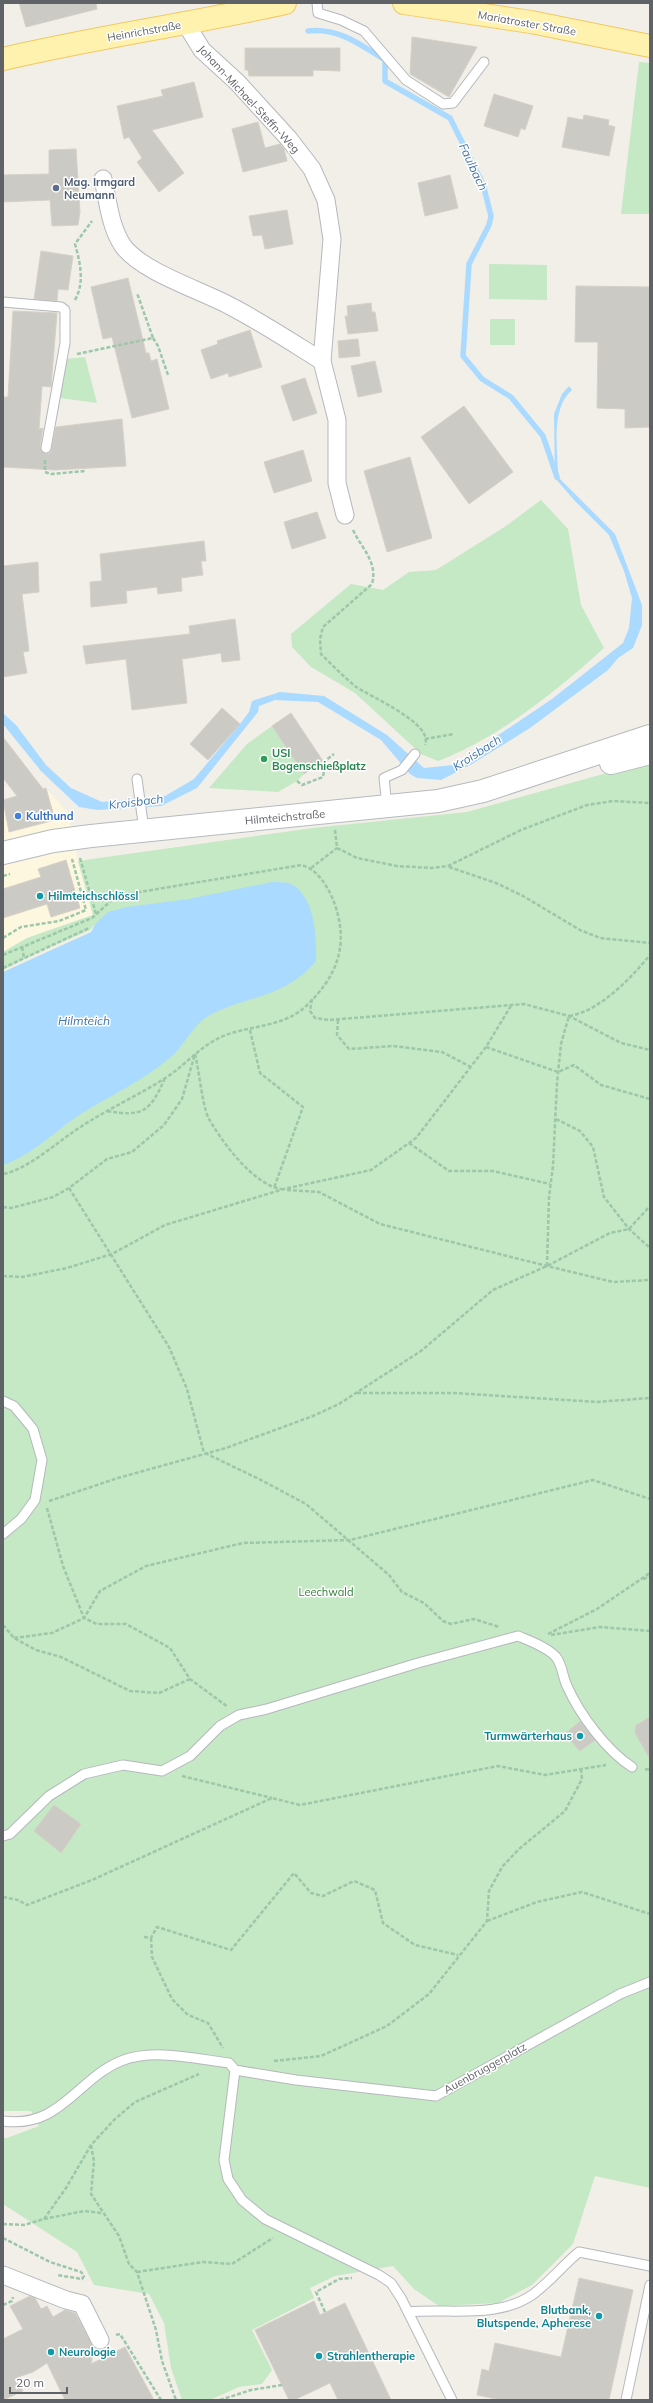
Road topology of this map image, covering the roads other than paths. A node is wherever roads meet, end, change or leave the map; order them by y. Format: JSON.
{"nodes":[{"id":1,"x":285,"y":3,"type":"edge"},
{"id":2,"x":317,"y":3,"type":"edge"},
{"id":3,"x":404,"y":3,"type":"edge"},
{"id":4,"x":186,"y":24,"type":"junction"},
{"id":5,"x":650,"y":46,"type":"edge"},
{"id":6,"x":3,"y":59,"type":"edge"},
{"id":7,"x":484,"y":62,"type":"dead end"},
{"id":8,"x":104,"y":179,"type":"dead end"},
{"id":9,"x":3,"y":302,"type":"edge"},
{"id":10,"x":322,"y":361,"type":"junction"},
{"id":11,"x":46,"y":448,"type":"road end"},
{"id":12,"x":345,"y":516,"type":"road end"},
{"id":13,"x":650,"y":736,"type":"edge"},
{"id":14,"x":650,"y":753,"type":"edge"},
{"id":15,"x":415,"y":754,"type":"road end"},
{"id":16,"x":564,"y":765,"type":"junction"},
{"id":17,"x":137,"y":780,"type":"dead end"},
{"id":18,"x":387,"y":808,"type":"junction"},
{"id":19,"x":143,"y":820,"type":"junction"},
{"id":20,"x":5,"y":851,"type":"edge"},
{"id":21,"x":3,"y":1401,"type":"edge"},
{"id":22,"x":3,"y":1534,"type":"edge"},
{"id":23,"x":628,"y":1764,"type":"road end"},
{"id":24,"x":3,"y":1836,"type":"edge"},
{"id":25,"x":650,"y":1982,"type":"edge"},
{"id":26,"x":232,"y":2067,"type":"junction"},
{"id":27,"x":3,"y":2122,"type":"edge"},
{"id":28,"x":650,"y":2266,"type":"edge"},
{"id":29,"x":3,"y":2275,"type":"edge"},
{"id":30,"x":650,"y":2286,"type":"edge"},
{"id":31,"x":408,"y":2312,"type":"junction"},
{"id":32,"x":100,"y":2340,"type":"road end"},
{"id":33,"x":452,"y":2400,"type":"edge"},
{"id":34,"x":626,"y":2400,"type":"edge"}],
"edges":[{"from":1,"to":4,"type":"main road","name":"Heinrichstraße"},
{"from":2,"to":7,"type":"lane"},
{"from":3,"to":5,"type":"main road","name":"Mariatroster Straße"},
{"from":4,"to":6,"type":"main road","name":"Heinrichstraße"},
{"from":4,"to":10,"type":"street","name":"Johann-Michael-Steffn-Weg"},
{"from":8,"to":10,"type":"street"},
{"from":9,"to":11,"type":"lane"},
{"from":10,"to":12,"type":"street","name":"Johann-Michael-Steffn-Weg"},
{"from":13,"to":16,"type":"main road","name":"Hilmteichstraße"},
{"from":14,"to":16,"type":"main road","name":"Hilmteichstraße"},
{"from":15,"to":18,"type":"lane"},
{"from":16,"to":18,"type":"main road","name":"Hilmteichstraße"},
{"from":17,"to":19,"type":"lane"},
{"from":18,"to":19,"type":"main road","name":"Hilmteichstraße"},
{"from":19,"to":20,"type":"main road","name":"Hilmteichstraße"},
{"from":21,"to":22,"type":"lane"},
{"from":23,"to":24,"type":"lane"},
{"from":25,"to":26,"type":"lane","name":"Auenbruggerplatz"},
{"from":26,"to":27,"type":"lane","name":"Auenbruggerplatz"},
{"from":26,"to":31,"type":"lane"},
{"from":28,"to":31,"type":"lane"},
{"from":29,"to":32,"type":"street"},
{"from":30,"to":34,"type":"lane"},
{"from":31,"to":33,"type":"lane"}]}
